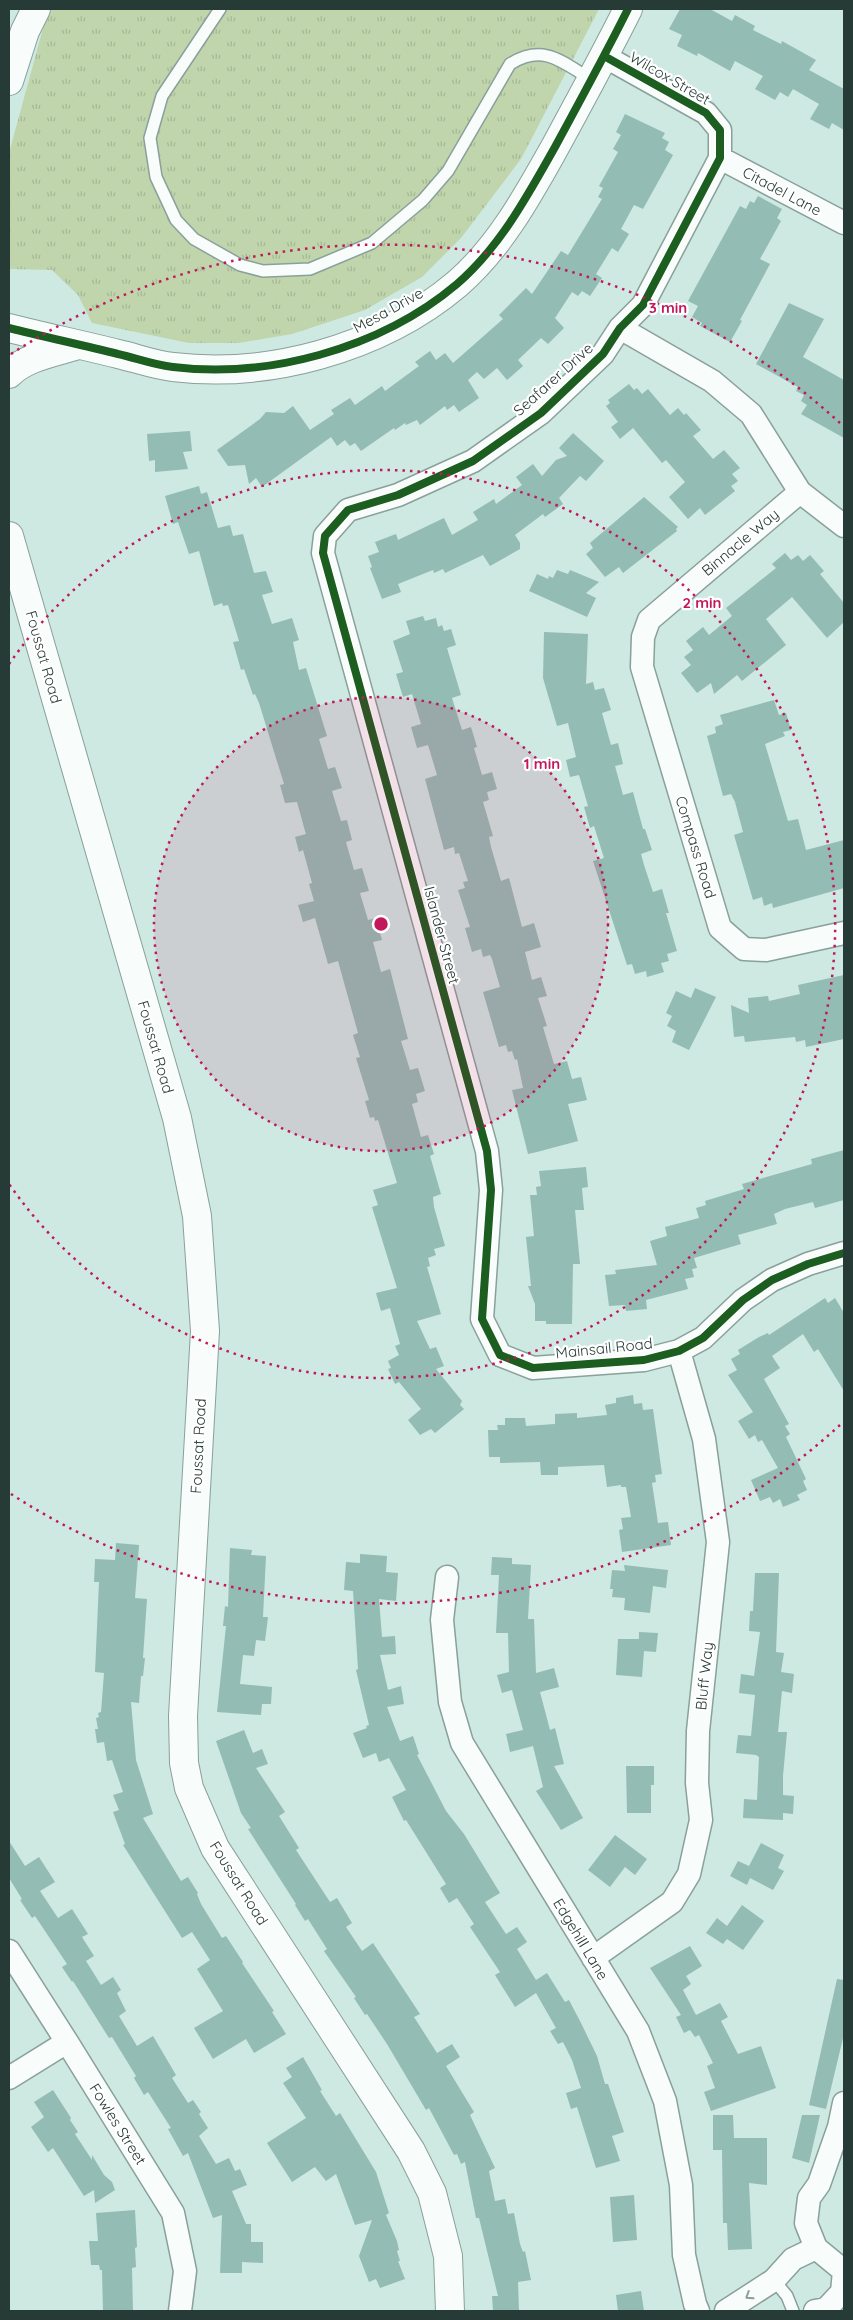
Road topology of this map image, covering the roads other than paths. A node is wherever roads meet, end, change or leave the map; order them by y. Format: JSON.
{"nodes":[{"id":1,"x":18,"y":9,"type":"edge"},
{"id":2,"x":36,"y":9,"type":"edge"},
{"id":3,"x":220,"y":9,"type":"edge"},
{"id":4,"x":628,"y":9,"type":"edge"},
{"id":5,"x":9,"y":32,"type":"edge"},
{"id":6,"x":604,"y":56,"type":"junction"},
{"id":7,"x":592,"y":80,"type":"junction"},
{"id":8,"x":9,"y":81,"type":"edge"},
{"id":9,"x":720,"y":158,"type":"junction"},
{"id":10,"x":844,"y":224,"type":"edge"},
{"id":11,"x":9,"y":328,"type":"edge"},
{"id":12,"x":620,"y":328,"type":"junction"},
{"id":13,"x":79,"y":345,"type":"junction"},
{"id":14,"x":9,"y":374,"type":"edge"},
{"id":15,"x":800,"y":492,"type":"junction"},
{"id":16,"x":844,"y":526,"type":"edge"},
{"id":17,"x":9,"y":536,"type":"edge"},
{"id":18,"x":325,"y":536,"type":"joint"},
{"id":19,"x":643,"y":637,"type":"joint"},
{"id":20,"x":844,"y":933,"type":"edge"},
{"id":21,"x":844,"y":1253,"type":"edge"},
{"id":22,"x":494,"y":1345,"type":"joint"},
{"id":23,"x":679,"y":1351,"type":"junction"},
{"id":24,"x":447,"y":1577,"type":"dead end"},
{"id":25,"x":9,"y":1951,"type":"edge"},
{"id":26,"x":593,"y":1958,"type":"junction"},
{"id":27,"x":67,"y":2042,"type":"junction"},
{"id":28,"x":9,"y":2078,"type":"edge"},
{"id":29,"x":844,"y":2103,"type":"edge"},
{"id":30,"x":816,"y":2248,"type":"junction"},
{"id":31,"x":844,"y":2272,"type":"edge"},
{"id":32,"x":774,"y":2280,"type":"junction"},
{"id":33,"x":180,"y":2311,"type":"edge"},
{"id":34,"x":450,"y":2311,"type":"edge"},
{"id":35,"x":698,"y":2311,"type":"edge"},
{"id":36,"x":726,"y":2311,"type":"edge"},
{"id":37,"x":793,"y":2311,"type":"edge"},
{"id":38,"x":815,"y":2311,"type":"edge"}],
"edges":[{"from":1,"to":5,"type":"main road"},
{"from":2,"to":8,"type":"main road"},
{"from":3,"to":7,"type":"lane"},
{"from":4,"to":6,"type":"main road","name":"Mesa Drive"},
{"from":6,"to":7,"type":"main road","name":"Mesa Drive"},
{"from":6,"to":9,"type":"street","name":"Wilcox Street"},
{"from":7,"to":13,"type":"main road","name":"Mesa Drive"},
{"from":9,"to":10,"type":"street","name":"Citadel Lane"},
{"from":9,"to":12,"type":"street","name":"Seafarer Drive"},
{"from":11,"to":13,"type":"main road","name":"Mesa Drive"},
{"from":12,"to":15,"type":"street"},
{"from":12,"to":18,"type":"street","name":"Seafarer Drive"},
{"from":13,"to":14,"type":"main road"},
{"from":15,"to":16,"type":"street"},
{"from":15,"to":19,"type":"street","name":"Binnacle Way"},
{"from":17,"to":34,"type":"main road","name":"Foussat Road"},
{"from":18,"to":22,"type":"street","name":"Islander Street"},
{"from":19,"to":20,"type":"street","name":"Compass Road"},
{"from":21,"to":23,"type":"street","name":"Mainsail Road"},
{"from":22,"to":23,"type":"street","name":"Mainsail Road"},
{"from":23,"to":26,"type":"street","name":"Bluff Way"},
{"from":24,"to":26,"type":"street","name":"Edgehill Lane"},
{"from":25,"to":27,"type":"street","name":"Fowles Street"},
{"from":26,"to":35,"type":"street","name":"Edgehill Lane"},
{"from":27,"to":28,"type":"street"},
{"from":27,"to":33,"type":"street","name":"Fowles Street"},
{"from":29,"to":30,"type":"street"},
{"from":30,"to":31,"type":"street"},
{"from":30,"to":32,"type":"street"},
{"from":31,"to":38,"type":"street"},
{"from":32,"to":36,"type":"street","one_way":true},
{"from":32,"to":37,"type":"lane"}]}
